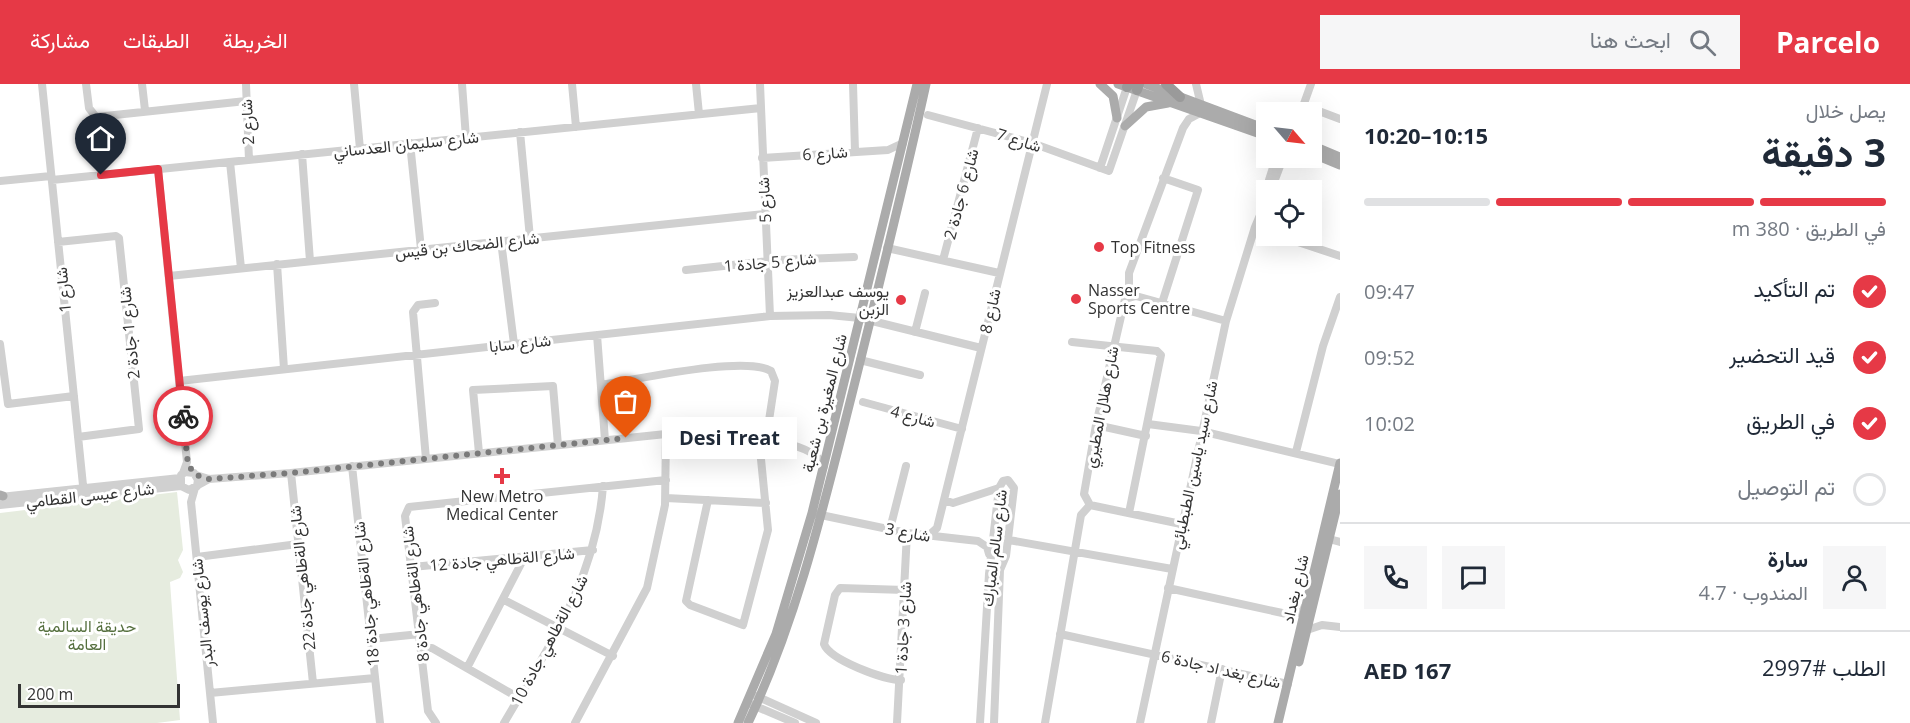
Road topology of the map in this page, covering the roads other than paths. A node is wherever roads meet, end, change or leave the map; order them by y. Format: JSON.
{"nodes":[{"id":1,"x":42,"y":84,"type":"edge"},
{"id":2,"x":86,"y":84,"type":"edge"},
{"id":3,"x":142,"y":84,"type":"edge"},
{"id":4,"x":246,"y":84,"type":"edge"},
{"id":5,"x":354,"y":84,"type":"edge"},
{"id":6,"x":462,"y":84,"type":"edge"},
{"id":7,"x":572,"y":84,"type":"edge"},
{"id":8,"x":696,"y":84,"type":"edge"},
{"id":9,"x":760,"y":84,"type":"edge"},
{"id":10,"x":853,"y":84,"type":"edge"},
{"id":11,"x":917,"y":84,"type":"edge"},
{"id":12,"x":926,"y":84,"type":"edge"},
{"id":13,"x":1047,"y":84,"type":"edge"},
{"id":14,"x":1100,"y":84,"type":"edge"},
{"id":15,"x":1167,"y":84,"type":"edge"},
{"id":16,"x":1196,"y":84,"type":"edge"},
{"id":17,"x":1311,"y":84,"type":"edge"},
{"id":18,"x":1133,"y":86,"type":"edge"},
{"id":19,"x":1177,"y":100,"type":"junction"},
{"id":20,"x":246,"y":101,"type":"junction"},
{"id":21,"x":1305,"y":102,"type":"edge"},
{"id":22,"x":761,"y":108,"type":"junction"},
{"id":23,"x":1201,"y":109,"type":"junction"},
{"id":24,"x":145,"y":110,"type":"junction"},
{"id":25,"x":699,"y":114,"type":"junction"},
{"id":26,"x":1322,"y":114,"type":"edge"},
{"id":27,"x":928,"y":115,"type":"dead end"},
{"id":28,"x":96,"y":117,"type":"junction"},
{"id":29,"x":1117,"y":118,"type":"junction"},
{"id":30,"x":1340,"y":119,"type":"edge"},
{"id":31,"x":1256,"y":126,"type":"edge"},
{"id":32,"x":576,"y":127,"type":"junction"},
{"id":33,"x":978,"y":128,"type":"junction"},
{"id":34,"x":1113,"y":129,"type":"junction"},
{"id":35,"x":1124,"y":129,"type":"junction"},
{"id":36,"x":520,"y":132,"type":"junction"},
{"id":37,"x":1256,"y":132,"type":"edge"},
{"id":38,"x":466,"y":138,"type":"junction"},
{"id":39,"x":410,"y":143,"type":"junction"},
{"id":40,"x":903,"y":143,"type":"junction"},
{"id":41,"x":1032,"y":143,"type":"junction"},
{"id":42,"x":360,"y":148,"type":"junction"},
{"id":43,"x":888,"y":150,"type":"junction"},
{"id":44,"x":1322,"y":150,"type":"edge"},
{"id":45,"x":855,"y":151,"type":"junction"},
{"id":46,"x":302,"y":154,"type":"junction"},
{"id":47,"x":1340,"y":157,"type":"edge"},
{"id":48,"x":762,"y":158,"type":"junction"},
{"id":49,"x":1322,"y":158,"type":"edge"},
{"id":50,"x":249,"y":160,"type":"junction"},
{"id":51,"x":230,"y":162,"type":"junction"},
{"id":52,"x":898,"y":164,"type":"junction"},
{"id":53,"x":1340,"y":165,"type":"edge"},
{"id":54,"x":1100,"y":168,"type":"junction"},
{"id":55,"x":158,"y":169,"type":"junction"},
{"id":56,"x":101,"y":175,"type":"junction"},
{"id":57,"x":51,"y":178,"type":"junction"},
{"id":58,"x":1163,"y":178,"type":"junction"},
{"id":59,"x":0,"y":181,"type":"edge"},
{"id":60,"x":765,"y":214,"type":"junction"},
{"id":61,"x":1256,"y":224,"type":"edge"},
{"id":62,"x":1255,"y":227,"type":"joint"},
{"id":63,"x":530,"y":238,"type":"junction"},
{"id":64,"x":501,"y":241,"type":"junction"},
{"id":65,"x":58,"y":242,"type":"junction"},
{"id":66,"x":1310,"y":246,"type":"edge"},
{"id":67,"x":887,"y":248,"type":"junction"},
{"id":68,"x":421,"y":249,"type":"junction"},
{"id":69,"x":854,"y":256,"type":"dead end"},
{"id":70,"x":1340,"y":256,"type":"edge"},
{"id":71,"x":943,"y":260,"type":"junction"},
{"id":72,"x":310,"y":261,"type":"junction"},
{"id":73,"x":768,"y":261,"type":"junction"},
{"id":74,"x":278,"y":264,"type":"junction"},
{"id":75,"x":241,"y":268,"type":"junction"},
{"id":76,"x":686,"y":270,"type":"dead end"},
{"id":77,"x":999,"y":273,"type":"junction"},
{"id":78,"x":169,"y":276,"type":"junction"},
{"id":79,"x":926,"y":292,"type":"dead end"},
{"id":80,"x":1136,"y":296,"type":"junction"},
{"id":81,"x":1340,"y":297,"type":"edge"},
{"id":82,"x":435,"y":303,"type":"dead end"},
{"id":83,"x":1162,"y":303,"type":"junction"},
{"id":84,"x":770,"y":315,"type":"junction"},
{"id":85,"x":865,"y":319,"type":"junction"},
{"id":86,"x":1226,"y":321,"type":"junction"},
{"id":87,"x":915,"y":332,"type":"junction"},
{"id":88,"x":597,"y":335,"type":"junction"},
{"id":89,"x":1072,"y":342,"type":"dead end"},
{"id":90,"x":0,"y":344,"type":"edge"},
{"id":91,"x":514,"y":344,"type":"junction"},
{"id":92,"x":1113,"y":346,"type":"junction"},
{"id":93,"x":981,"y":348,"type":"junction"},
{"id":94,"x":418,"y":354,"type":"junction"},
{"id":95,"x":860,"y":360,"type":"junction"},
{"id":96,"x":284,"y":369,"type":"junction"},
{"id":97,"x":920,"y":375,"type":"dead end"},
{"id":98,"x":179,"y":381,"type":"junction"},
{"id":99,"x":601,"y":385,"type":"junction"},
{"id":100,"x":74,"y":396,"type":"junction"},
{"id":101,"x":863,"y":402,"type":"dead end"},
{"id":102,"x":1148,"y":424,"type":"junction"},
{"id":103,"x":1096,"y":425,"type":"junction"},
{"id":104,"x":962,"y":429,"type":"junction"},
{"id":105,"x":1201,"y":431,"type":"junction"},
{"id":106,"x":666,"y":434,"type":"junction"},
{"id":107,"x":1146,"y":435,"type":"junction"},
{"id":108,"x":78,"y":437,"type":"junction"},
{"id":109,"x":605,"y":440,"type":"junction"},
{"id":110,"x":763,"y":440,"type":"junction"},
{"id":111,"x":830,"y":442,"type":"junction"},
{"id":112,"x":558,"y":445,"type":"junction"},
{"id":113,"x":810,"y":451,"type":"junction"},
{"id":114,"x":1296,"y":452,"type":"junction"},
{"id":115,"x":479,"y":453,"type":"junction"},
{"id":116,"x":426,"y":459,"type":"junction"},
{"id":117,"x":187,"y":462,"type":"junction"},
{"id":118,"x":1340,"y":463,"type":"edge"},
{"id":119,"x":352,"y":466,"type":"junction"},
{"id":120,"x":824,"y":466,"type":"junction"},
{"id":121,"x":906,"y":466,"type":"dead end"},
{"id":122,"x":291,"y":473,"type":"junction"},
{"id":123,"x":195,"y":474,"type":"junction"},
{"id":124,"x":209,"y":479,"type":"junction"},
{"id":125,"x":666,"y":480,"type":"junction"},
{"id":126,"x":182,"y":482,"type":"junction"},
{"id":127,"x":603,"y":486,"type":"junction"},
{"id":128,"x":196,"y":487,"type":"junction"},
{"id":129,"x":999,"y":488,"type":"junction"},
{"id":130,"x":83,"y":492,"type":"junction"},
{"id":131,"x":1340,"y":494,"type":"edge"},
{"id":132,"x":1,"y":498,"type":"edge"},
{"id":133,"x":666,"y":498,"type":"junction"},
{"id":134,"x":708,"y":500,"type":"junction"},
{"id":135,"x":944,"y":500,"type":"junction"},
{"id":136,"x":191,"y":502,"type":"junction"},
{"id":137,"x":766,"y":503,"type":"junction"},
{"id":138,"x":1090,"y":505,"type":"junction"},
{"id":139,"x":1130,"y":513,"type":"junction"},
{"id":140,"x":816,"y":514,"type":"junction"},
{"id":141,"x":1181,"y":524,"type":"junction"},
{"id":142,"x":890,"y":529,"type":"junction"},
{"id":143,"x":907,"y":533,"type":"junction"},
{"id":144,"x":928,"y":536,"type":"junction"},
{"id":145,"x":1329,"y":539,"type":"junction"},
{"id":146,"x":1009,"y":540,"type":"junction"},
{"id":147,"x":1340,"y":542,"type":"edge"},
{"id":148,"x":298,"y":544,"type":"junction"},
{"id":149,"x":593,"y":550,"type":"junction"},
{"id":150,"x":1074,"y":550,"type":"junction"},
{"id":151,"x":525,"y":556,"type":"junction"},
{"id":152,"x":197,"y":557,"type":"junction"},
{"id":153,"x":990,"y":563,"type":"junction"},
{"id":154,"x":412,"y":567,"type":"junction"},
{"id":155,"x":1172,"y":569,"type":"junction"},
{"id":156,"x":1168,"y":588,"type":"junction"},
{"id":157,"x":905,"y":590,"type":"junction"},
{"id":158,"x":504,"y":600,"type":"junction"},
{"id":159,"x":1309,"y":610,"type":"junction"},
{"id":160,"x":1287,"y":614,"type":"junction"},
{"id":161,"x":1327,"y":624,"type":"junction"},
{"id":162,"x":1340,"y":627,"type":"edge"},
{"id":163,"x":559,"y":628,"type":"junction"},
{"id":164,"x":1304,"y":629,"type":"junction"},
{"id":165,"x":420,"y":634,"type":"junction"},
{"id":166,"x":1060,"y":634,"type":"junction"},
{"id":167,"x":371,"y":639,"type":"junction"},
{"id":168,"x":422,"y":648,"type":"junction"},
{"id":169,"x":1153,"y":654,"type":"junction"},
{"id":170,"x":613,"y":656,"type":"junction"},
{"id":171,"x":467,"y":668,"type":"junction"},
{"id":172,"x":1222,"y":669,"type":"junction"},
{"id":173,"x":375,"y":678,"type":"junction"},
{"id":174,"x":901,"y":680,"type":"junction"},
{"id":175,"x":313,"y":683,"type":"junction"},
{"id":176,"x":1288,"y":684,"type":"junction"},
{"id":177,"x":210,"y":693,"type":"junction"},
{"id":178,"x":519,"y":698,"type":"junction"},
{"id":179,"x":754,"y":701,"type":"junction"},
{"id":180,"x":213,"y":723,"type":"edge"},
{"id":181,"x":380,"y":723,"type":"edge"},
{"id":182,"x":436,"y":723,"type":"edge"},
{"id":183,"x":504,"y":723,"type":"edge"},
{"id":184,"x":575,"y":723,"type":"edge"},
{"id":185,"x":738,"y":723,"type":"edge"},
{"id":186,"x":748,"y":723,"type":"edge"},
{"id":187,"x":795,"y":723,"type":"edge"},
{"id":188,"x":816,"y":723,"type":"edge"},
{"id":189,"x":897,"y":723,"type":"edge"},
{"id":190,"x":980,"y":723,"type":"edge"},
{"id":191,"x":994,"y":723,"type":"edge"},
{"id":192,"x":1045,"y":723,"type":"edge"},
{"id":193,"x":1140,"y":723,"type":"edge"},
{"id":194,"x":1211,"y":723,"type":"edge"},
{"id":195,"x":1278,"y":723,"type":"edge"},
{"id":196,"x":1284,"y":723,"type":"edge"}],
"edges":[{"from":1,"to":57,"type":"street","name":"شارع 1"},
{"from":2,"to":28,"type":"street"},
{"from":3,"to":24,"type":"street"},
{"from":4,"to":20,"type":"street","name":"شارع 2"},
{"from":5,"to":42,"type":"street"},
{"from":6,"to":38,"type":"street"},
{"from":7,"to":32,"type":"street"},
{"from":8,"to":25,"type":"street"},
{"from":9,"to":22,"type":"street","name":"شارع 5"},
{"from":10,"to":45,"type":"street"},
{"from":11,"to":40,"type":"main road","name":"شارع المغيرة بن شعبة"},
{"from":12,"to":67,"type":"main road","name":"شارع المغيرة بن شعبة"},
{"from":13,"to":41,"type":"street","name":"شارع 8"},
{"from":14,"to":29,"type":"main road"},
{"from":15,"to":19,"type":"highway"},
{"from":16,"to":23,"type":"street"},
{"from":17,"to":21,"type":"street"},
{"from":18,"to":19,"type":"main road"},
{"from":18,"to":29,"type":"street"},
{"from":18,"to":35,"type":"street"},
{"from":19,"to":23,"type":"main road"},
{"from":19,"to":35,"type":"main road"},
{"from":20,"to":24,"type":"street"},
{"from":20,"to":50,"type":"street","name":"شارع 2"},
{"from":22,"to":25,"type":"street","name":"شارع سليمان العدساني"},
{"from":22,"to":48,"type":"street","name":"شارع 5"},
{"from":23,"to":31,"type":"main road"},
{"from":23,"to":37,"type":"main road"},
{"from":23,"to":58,"type":"street"},
{"from":24,"to":28,"type":"street"},
{"from":25,"to":32,"type":"street","name":"شارع سليمان العدساني"},
{"from":26,"to":30,"type":"street"},
{"from":27,"to":33,"type":"street","name":"شارع 7"},
{"from":28,"to":56,"type":"street"},
{"from":29,"to":34,"type":"street"},
{"from":32,"to":36,"type":"street","name":"شارع سليمان العدساني"},
{"from":33,"to":41,"type":"street","name":"شارع 7"},
{"from":33,"to":71,"type":"street","name":"شارع 6 جادة 2"},
{"from":34,"to":35,"type":"street"},
{"from":34,"to":54,"type":"street"},
{"from":35,"to":54,"type":"street","name":"شارع 7"},
{"from":36,"to":38,"type":"street","name":"شارع سليمان العدساني"},
{"from":36,"to":63,"type":"street"},
{"from":38,"to":39,"type":"street","name":"شارع سليمان العدساني"},
{"from":39,"to":42,"type":"street","name":"شارع سليمان العدساني"},
{"from":39,"to":68,"type":"street"},
{"from":40,"to":43,"type":"street","name":"شارع 6"},
{"from":40,"to":52,"type":"main road","name":"شارع المغيرة بن شعبة"},
{"from":41,"to":54,"type":"street","name":"شارع 7"},
{"from":41,"to":77,"type":"street","name":"شارع 8"},
{"from":42,"to":46,"type":"street","name":"شارع سليمان العدساني"},
{"from":43,"to":45,"type":"street","name":"شارع 6"},
{"from":43,"to":52,"type":"street"},
{"from":44,"to":47,"type":"main road"},
{"from":45,"to":48,"type":"street","name":"شارع 6"},
{"from":46,"to":50,"type":"street","name":"شارع سليمان العدساني"},
{"from":46,"to":72,"type":"street"},
{"from":48,"to":60,"type":"street","name":"شارع 5"},
{"from":49,"to":53,"type":"main road"},
{"from":50,"to":51,"type":"street","name":"شارع سليمان العدساني"},
{"from":51,"to":55,"type":"street","name":"شارع سليمان العدساني"},
{"from":51,"to":75,"type":"street"},
{"from":52,"to":85,"type":"main road","name":"شارع المغيرة بن شعبة"},
{"from":55,"to":56,"type":"street","name":"شارع سليمان العدساني"},
{"from":55,"to":78,"type":"street"},
{"from":56,"to":57,"type":"street","name":"شارع سليمان العدساني"},
{"from":57,"to":59,"type":"street","name":"شارع سليمان العدساني"},
{"from":57,"to":65,"type":"street","name":"شارع 1"},
{"from":58,"to":80,"type":"street"},
{"from":58,"to":83,"type":"street"},
{"from":60,"to":63,"type":"street","name":"شارع الضحاك بن قيس"},
{"from":60,"to":73,"type":"street","name":"شارع 5"},
{"from":61,"to":62,"type":"street","name":"شارع سيد ياسين الطبطبائي"},
{"from":62,"to":86,"type":"street","name":"شارع سيد ياسين الطبطبائي"},
{"from":63,"to":64,"type":"street","name":"شارع الضحاك بن قيس"},
{"from":64,"to":68,"type":"street","name":"شارع الضحاك بن قيس"},
{"from":64,"to":91,"type":"street"},
{"from":65,"to":100,"type":"street","name":"شارع 1"},
{"from":65,"to":108,"type":"street","name":"شارع 1 جادة 2"},
{"from":66,"to":70,"type":"street"},
{"from":67,"to":71,"type":"street"},
{"from":67,"to":85,"type":"main road","name":"شارع المغيرة بن شعبة"},
{"from":68,"to":72,"type":"street","name":"شارع الضحاك بن قيس"},
{"from":69,"to":73,"type":"street","name":"شارع 5 جادة 1"},
{"from":71,"to":77,"type":"street"},
{"from":72,"to":74,"type":"street","name":"شارع الضحاك بن قيس"},
{"from":73,"to":76,"type":"street","name":"شارع 5 جادة 1"},
{"from":73,"to":84,"type":"street","name":"شارع 5"},
{"from":74,"to":75,"type":"street","name":"شارع الضحاك بن قيس"},
{"from":74,"to":96,"type":"street"},
{"from":75,"to":78,"type":"street","name":"شارع الضحاك بن قيس"},
{"from":77,"to":93,"type":"street","name":"شارع 8"},
{"from":78,"to":98,"type":"street"},
{"from":79,"to":87,"type":"street"},
{"from":80,"to":83,"type":"street"},
{"from":80,"to":92,"type":"street","name":"شارع هلال المطيري"},
{"from":81,"to":114,"type":"street"},
{"from":82,"to":94,"type":"street"},
{"from":83,"to":86,"type":"street"},
{"from":84,"to":85,"type":"street","name":"شارع سابا"},
{"from":84,"to":88,"type":"street","name":"شارع سابا"},
{"from":85,"to":87,"type":"street"},
{"from":85,"to":95,"type":"main road","name":"شارع المغيرة بن شعبة"},
{"from":85,"to":111,"type":"main road","name":"شارع المغيرة بن شعبة"},
{"from":86,"to":105,"type":"street","name":"شارع سيد ياسين الطبطبائي"},
{"from":87,"to":93,"type":"street"},
{"from":88,"to":91,"type":"street","name":"شارع سابا"},
{"from":88,"to":99,"type":"street"},
{"from":89,"to":92,"type":"street"},
{"from":90,"to":100,"type":"street"},
{"from":91,"to":94,"type":"street","name":"شارع سابا"},
{"from":92,"to":102,"type":"street"},
{"from":92,"to":103,"type":"street","name":"شارع هلال المطيري"},
{"from":93,"to":104,"type":"street","name":"شارع 8"},
{"from":94,"to":96,"type":"street","name":"شارع سابا"},
{"from":94,"to":116,"type":"street"},
{"from":95,"to":97,"type":"street"},
{"from":95,"to":140,"type":"main road","name":"شارع المغيرة بن شعبة"},
{"from":96,"to":98,"type":"street","name":"شارع سابا"},
{"from":98,"to":117,"type":"street"},
{"from":99,"to":109,"type":"street"},
{"from":99,"to":110,"type":"street"},
{"from":100,"to":108,"type":"street","name":"شارع 1"},
{"from":101,"to":104,"type":"street","name":"شارع 4"},
{"from":102,"to":105,"type":"street"},
{"from":102,"to":107,"type":"street"},
{"from":103,"to":107,"type":"street"},
{"from":103,"to":138,"type":"street","name":"شارع هلال المطيري"},
{"from":104,"to":135,"type":"street","name":"شارع 8"},
{"from":105,"to":114,"type":"street"},
{"from":105,"to":141,"type":"street","name":"شارع سيد ياسين الطبطبائي"},
{"from":106,"to":109,"type":"street"},
{"from":106,"to":110,"type":"street"},
{"from":106,"to":125,"type":"street"},
{"from":107,"to":139,"type":"street"},
{"from":108,"to":130,"type":"street","name":"شارع 1"},
{"from":109,"to":112,"type":"street"},
{"from":110,"to":113,"type":"street"},
{"from":110,"to":137,"type":"street"},
{"from":111,"to":113,"type":"street"},
{"from":111,"to":120,"type":"main road","name":"شارع المغيرة بن شعبة"},
{"from":112,"to":115,"type":"street"},
{"from":112,"to":115,"type":"street"},
{"from":113,"to":120,"type":"street"},
{"from":114,"to":118,"type":"street"},
{"from":115,"to":116,"type":"street"},
{"from":116,"to":119,"type":"street"},
{"from":117,"to":123,"type":"street"},
{"from":117,"to":126,"type":"street"},
{"from":118,"to":159,"type":"main road","name":"شارع بغداد"},
{"from":119,"to":122,"type":"street"},
{"from":119,"to":167,"type":"street","name":"شارع الةطاهي جادة 18"},
{"from":120,"to":140,"type":"main road","name":"شارع المغيرة بن شعبة"},
{"from":121,"to":142,"type":"street"},
{"from":122,"to":124,"type":"street"},
{"from":122,"to":148,"type":"street","name":"شارع الةطاهي جادة 22"},
{"from":123,"to":124,"type":"street"},
{"from":123,"to":126,"type":"street"},
{"from":123,"to":128,"type":"street"},
{"from":124,"to":128,"type":"street"},
{"from":125,"to":127,"type":"street","name":"شارع الةطاهي جادة 8"},
{"from":125,"to":133,"type":"street"},
{"from":126,"to":128,"type":"street"},
{"from":126,"to":130,"type":"street","name":"شارع عيسى القطامي"},
{"from":126,"to":136,"type":"street","name":"شارع يوسف البدر"},
{"from":127,"to":149,"type":"street","name":"شارع الةطاهي جادة 10"},
{"from":127,"to":154,"type":"street","name":"شارع الةطاهي جادة 8"},
{"from":128,"to":136,"type":"street","name":"شارع يوسف البدر"},
{"from":129,"to":135,"type":"street"},
{"from":129,"to":146,"type":"street","name":"شارع سالم المبارك"},
{"from":129,"to":153,"type":"street","name":"شارع سالم المبارك"},
{"from":130,"to":132,"type":"street","name":"شارع عيسى القطامي"},
{"from":131,"to":145,"type":"main road","name":"شارع بغداد"},
{"from":133,"to":134,"type":"street"},
{"from":133,"to":170,"type":"street"},
{"from":134,"to":137,"type":"street"},
{"from":134,"to":137,"type":"street"},
{"from":135,"to":144,"type":"street","name":"شارع 8"},
{"from":136,"to":152,"type":"street","name":"شارع يوسف البدر"},
{"from":138,"to":139,"type":"street"},
{"from":138,"to":150,"type":"street"},
{"from":139,"to":141,"type":"street"},
{"from":140,"to":142,"type":"street","name":"شارع 3"},
{"from":140,"to":179,"type":"main road","name":"شارع المغيرة بن شعبة"},
{"from":141,"to":155,"type":"street","name":"شارع سيد ياسين الطبطبائي"},
{"from":142,"to":143,"type":"street","name":"شارع 3"},
{"from":143,"to":144,"type":"street","name":"شارع 3"},
{"from":143,"to":157,"type":"street","name":"شارع 3 جادة 1"},
{"from":144,"to":153,"type":"street","name":"شارع 3"},
{"from":145,"to":147,"type":"street"},
{"from":145,"to":159,"type":"main road","name":"شارع بغداد"},
{"from":146,"to":150,"type":"street"},
{"from":146,"to":191,"type":"street","name":"شارع سالم المبارك"},
{"from":148,"to":152,"type":"street"},
{"from":148,"to":175,"type":"street","name":"شارع الةطاهي جادة 22"},
{"from":149,"to":151,"type":"street","name":"شارع الةطاهي جادة 12"},
{"from":149,"to":163,"type":"street","name":"شارع الةطاهي جادة 10"},
{"from":150,"to":155,"type":"street"},
{"from":150,"to":166,"type":"street"},
{"from":151,"to":154,"type":"street","name":"شارع الةطاهي جادة 12"},
{"from":151,"to":158,"type":"street"},
{"from":152,"to":177,"type":"street","name":"شارع يوسف البدر"},
{"from":153,"to":190,"type":"street","name":"شارع سالم المبارك"},
{"from":154,"to":165,"type":"street","name":"شارع الةطاهي جادة 8"},
{"from":155,"to":156,"type":"street","name":"شارع سيد ياسين الطبطبائي"},
{"from":156,"to":160,"type":"street"},
{"from":156,"to":169,"type":"street","name":"شارع سيد ياسين الطبطبائي"},
{"from":157,"to":174,"type":"street","name":"شارع 3 جادة 1"},
{"from":157,"to":174,"type":"street"},
{"from":158,"to":163,"type":"street"},
{"from":158,"to":171,"type":"street"},
{"from":159,"to":160,"type":"street"},
{"from":159,"to":161,"type":"street"},
{"from":159,"to":164,"type":"main road","name":"شارع بغداد"},
{"from":160,"to":164,"type":"street"},
{"from":161,"to":162,"type":"street"},
{"from":161,"to":164,"type":"street"},
{"from":163,"to":170,"type":"street"},
{"from":163,"to":178,"type":"street","name":"شارع الةطاهي جادة 10"},
{"from":164,"to":176,"type":"main road","name":"شارع بغداد"},
{"from":164,"to":196,"type":"main road","name":"شارع بغداد"},
{"from":165,"to":167,"type":"street"},
{"from":165,"to":168,"type":"street","name":"شارع الةطاهي جادة 8"},
{"from":166,"to":169,"type":"street","name":"شارع بغد اد جادة 6"},
{"from":166,"to":192,"type":"street"},
{"from":167,"to":173,"type":"street","name":"شارع الةطاهي جادة 18"},
{"from":168,"to":171,"type":"street"},
{"from":168,"to":182,"type":"street","name":"شارع الةطاهي جادة 8"},
{"from":169,"to":172,"type":"street","name":"شارع بغد اد جادة 6"},
{"from":169,"to":193,"type":"street","name":"شارع سيد ياسين الطبطبائي"},
{"from":170,"to":184,"type":"street"},
{"from":171,"to":178,"type":"street"},
{"from":172,"to":176,"type":"street","name":"شارع بغد اد جادة 6"},
{"from":172,"to":194,"type":"street"},
{"from":173,"to":175,"type":"street"},
{"from":173,"to":181,"type":"street","name":"شارع الةطاهي جادة 18"},
{"from":174,"to":189,"type":"street","name":"شارع 3 جادة 1"},
{"from":175,"to":177,"type":"street"},
{"from":176,"to":195,"type":"main road","name":"شارع بغداد"},
{"from":177,"to":180,"type":"street","name":"شارع يوسف البدر"},
{"from":178,"to":183,"type":"street","name":"شارع الةطاهي جادة 10"},
{"from":179,"to":185,"type":"main road","name":"شارع المغيرة بن شعبة"},
{"from":179,"to":186,"type":"main road","name":"شارع المغيرة بن شعبة"},
{"from":179,"to":187,"type":"street"},
{"from":179,"to":188,"type":"street"}]}
